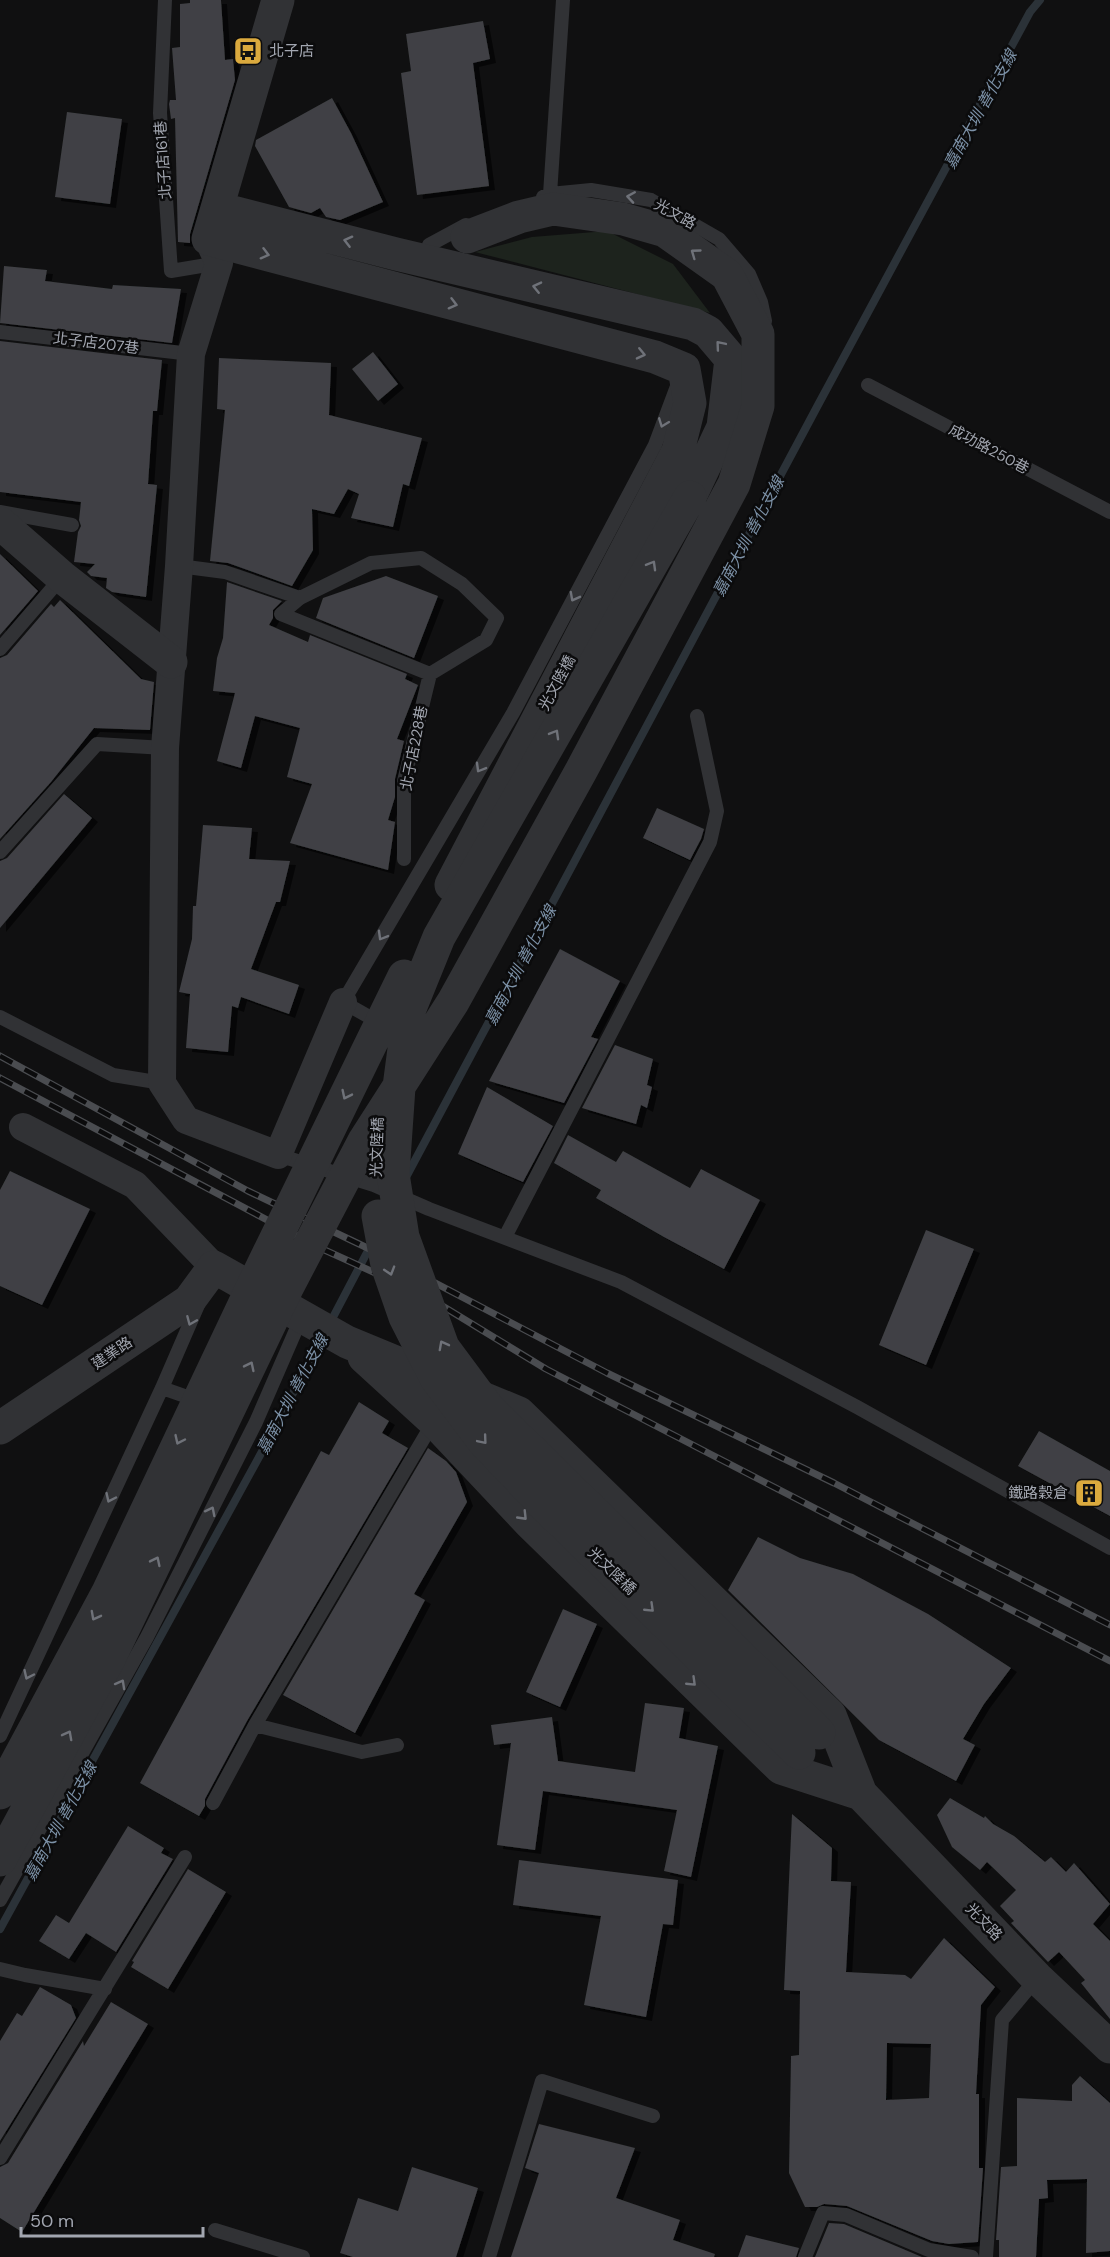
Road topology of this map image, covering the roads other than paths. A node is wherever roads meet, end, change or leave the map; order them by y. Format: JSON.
{"nodes":[{"id":1,"x":165,"y":0,"type":"edge"},
{"id":2,"x":278,"y":0,"type":"edge"},
{"id":3,"x":563,"y":0,"type":"edge"},
{"id":4,"x":550,"y":194,"type":"junction"},
{"id":5,"x":217,"y":208,"type":"junction"},
{"id":6,"x":429,"y":245,"type":"junction"},
{"id":7,"x":213,"y":251,"type":"junction"},
{"id":8,"x":396,"y":254,"type":"junction"},
{"id":9,"x":0,"y":332,"type":"edge"},
{"id":10,"x":767,"y":332,"type":"junction"},
{"id":11,"x":191,"y":354,"type":"junction"},
{"id":12,"x":684,"y":369,"type":"junction"},
{"id":13,"x":868,"y":385,"type":"dead end"},
{"id":14,"x":723,"y":427,"type":"junction"},
{"id":15,"x":0,"y":512,"type":"edge"},
{"id":16,"x":1110,"y":512,"type":"edge"},
{"id":17,"x":0,"y":523,"type":"edge"},
{"id":18,"x":72,"y":525,"type":"dead end"},
{"id":19,"x":179,"y":566,"type":"junction"},
{"id":20,"x":62,"y":577,"type":"junction"},
{"id":21,"x":300,"y":598,"type":"junction"},
{"id":22,"x":0,"y":649,"type":"edge"},
{"id":23,"x":171,"y":662,"type":"junction"},
{"id":24,"x":430,"y":674,"type":"junction"},
{"id":25,"x":697,"y":716,"type":"dead end"},
{"id":26,"x":165,"y":748,"type":"junction"},
{"id":27,"x":0,"y":852,"type":"edge"},
{"id":28,"x":404,"y":859,"type":"dead end"},
{"id":29,"x":505,"y":937,"type":"dead end"},
{"id":30,"x":409,"y":967,"type":"junction"},
{"id":31,"x":477,"y":987,"type":"dead end"},
{"id":32,"x":344,"y":1002,"type":"junction"},
{"id":33,"x":0,"y":1017,"type":"edge"},
{"id":34,"x":455,"y":1024,"type":"dead end"},
{"id":35,"x":444,"y":1042,"type":"dead end"},
{"id":36,"x":162,"y":1083,"type":"junction"},
{"id":37,"x":22,"y":1127,"type":"dead end"},
{"id":38,"x":278,"y":1155,"type":"junction"},
{"id":39,"x":505,"y":1237,"type":"junction"},
{"id":40,"x":214,"y":1267,"type":"junction"},
{"id":41,"x":302,"y":1316,"type":"junction"},
{"id":42,"x":347,"y":1342,"type":"junction"},
{"id":43,"x":449,"y":1384,"type":"junction"},
{"id":44,"x":162,"y":1388,"type":"junction"},
{"id":45,"x":256,"y":1422,"type":"junction"},
{"id":46,"x":434,"y":1422,"type":"junction"},
{"id":47,"x":0,"y":1428,"type":"edge"},
{"id":48,"x":1110,"y":1548,"type":"edge"},
{"id":49,"x":255,"y":1725,"type":"junction"},
{"id":50,"x":0,"y":1736,"type":"edge"},
{"id":51,"x":809,"y":1743,"type":"junction"},
{"id":52,"x":397,"y":1744,"type":"dead end"},
{"id":53,"x":0,"y":1793,"type":"edge"},
{"id":54,"x":861,"y":1794,"type":"junction"},
{"id":55,"x":213,"y":1803,"type":"dead end"},
{"id":56,"x":185,"y":1857,"type":"dead end"},
{"id":57,"x":0,"y":1860,"type":"edge"},
{"id":58,"x":0,"y":1900,"type":"edge"},
{"id":59,"x":0,"y":1969,"type":"edge"},
{"id":60,"x":1037,"y":1978,"type":"junction"},
{"id":61,"x":105,"y":1989,"type":"junction"},
{"id":62,"x":1110,"y":2047,"type":"edge"},
{"id":63,"x":653,"y":2116,"type":"dead end"},
{"id":64,"x":0,"y":2158,"type":"edge"},
{"id":65,"x":215,"y":2230,"type":"dead end"},
{"id":66,"x":303,"y":2257,"type":"edge"},
{"id":67,"x":489,"y":2257,"type":"edge"},
{"id":68,"x":805,"y":2257,"type":"edge"},
{"id":69,"x":972,"y":2257,"type":"edge"},
{"id":70,"x":986,"y":2257,"type":"edge"}],
"edges":[{"from":1,"to":7,"type":"lane","name":"北子店161巷"},
{"from":2,"to":5,"type":"street"},
{"from":3,"to":4,"type":"lane"},
{"from":4,"to":6,"type":"lane","name":"光文路"},
{"from":10,"to":4,"type":"lane","name":"光文路","one_way":true},
{"from":5,"to":7,"type":"street"},
{"from":8,"to":5,"type":"street","one_way":true},
{"from":6,"to":8,"type":"street"},
{"from":57,"to":6,"type":"street","one_way":true,"bridge":true},
{"from":7,"to":11,"type":"street"},
{"from":7,"to":12,"type":"street","one_way":true},
{"from":14,"to":8,"type":"street","name":"光文陸橋","one_way":true},
{"from":9,"to":11,"type":"lane","name":"北子店207巷"},
{"from":10,"to":14,"type":"lane"},
{"from":10,"to":29,"type":"lane","name":"光文路"},
{"from":11,"to":19,"type":"street"},
{"from":12,"to":30,"type":"street","name":"光文陸橋"},
{"from":12,"to":32,"type":"lane","one_way":true},
{"from":13,"to":16,"type":"lane","name":"成功路250巷"},
{"from":51,"to":14,"type":"street","name":"光文陸橋","one_way":true,"bridge":true},
{"from":15,"to":18,"type":"lane"},
{"from":17,"to":20,"type":"street"},
{"from":19,"to":21,"type":"lane"},
{"from":19,"to":23,"type":"street"},
{"from":20,"to":22,"type":"lane"},
{"from":20,"to":23,"type":"street"},
{"from":21,"to":24,"type":"lane"},
{"from":21,"to":24,"type":"lane"},
{"from":23,"to":26,"type":"street"},
{"from":24,"to":28,"type":"lane","name":"北子店228巷"},
{"from":25,"to":39,"type":"lane"},
{"from":26,"to":27,"type":"lane"},
{"from":26,"to":36,"type":"street"},
{"from":30,"to":51,"type":"street","name":"光文陸橋","one_way":true,"bridge":true},
{"from":30,"to":53,"type":"street","one_way":true,"bridge":true},
{"from":31,"to":34,"type":"lane"},
{"from":32,"to":35,"type":"lane"},
{"from":32,"to":38,"type":"street"},
{"from":33,"to":36,"type":"lane"},
{"from":36,"to":38,"type":"street"},
{"from":37,"to":40,"type":"street"},
{"from":38,"to":39,"type":"lane"},
{"from":39,"to":48,"type":"lane"},
{"from":40,"to":41,"type":"street"},
{"from":40,"to":44,"type":"lane","one_way":true},
{"from":40,"to":47,"type":"street","name":"建業路"},
{"from":41,"to":42,"type":"street"},
{"from":41,"to":45,"type":"lane"},
{"from":42,"to":43,"type":"street"},
{"from":42,"to":46,"type":"street"},
{"from":43,"to":46,"type":"street"},
{"from":43,"to":54,"type":"street"},
{"from":44,"to":45,"type":"lane"},
{"from":44,"to":50,"type":"lane","one_way":true},
{"from":58,"to":45,"type":"lane","one_way":true},
{"from":46,"to":49,"type":"lane"},
{"from":46,"to":54,"type":"street","one_way":true},
{"from":49,"to":52,"type":"lane"},
{"from":49,"to":55,"type":"lane"},
{"from":51,"to":54,"type":"street"},
{"from":54,"to":60,"type":"street","name":"光文路"},
{"from":56,"to":61,"type":"lane"},
{"from":59,"to":61,"type":"lane"},
{"from":60,"to":62,"type":"street","name":"光文路"},
{"from":60,"to":70,"type":"lane"},
{"from":61,"to":64,"type":"lane"},
{"from":63,"to":67,"type":"lane"},
{"from":65,"to":66,"type":"lane"},
{"from":68,"to":69,"type":"lane"}]}
